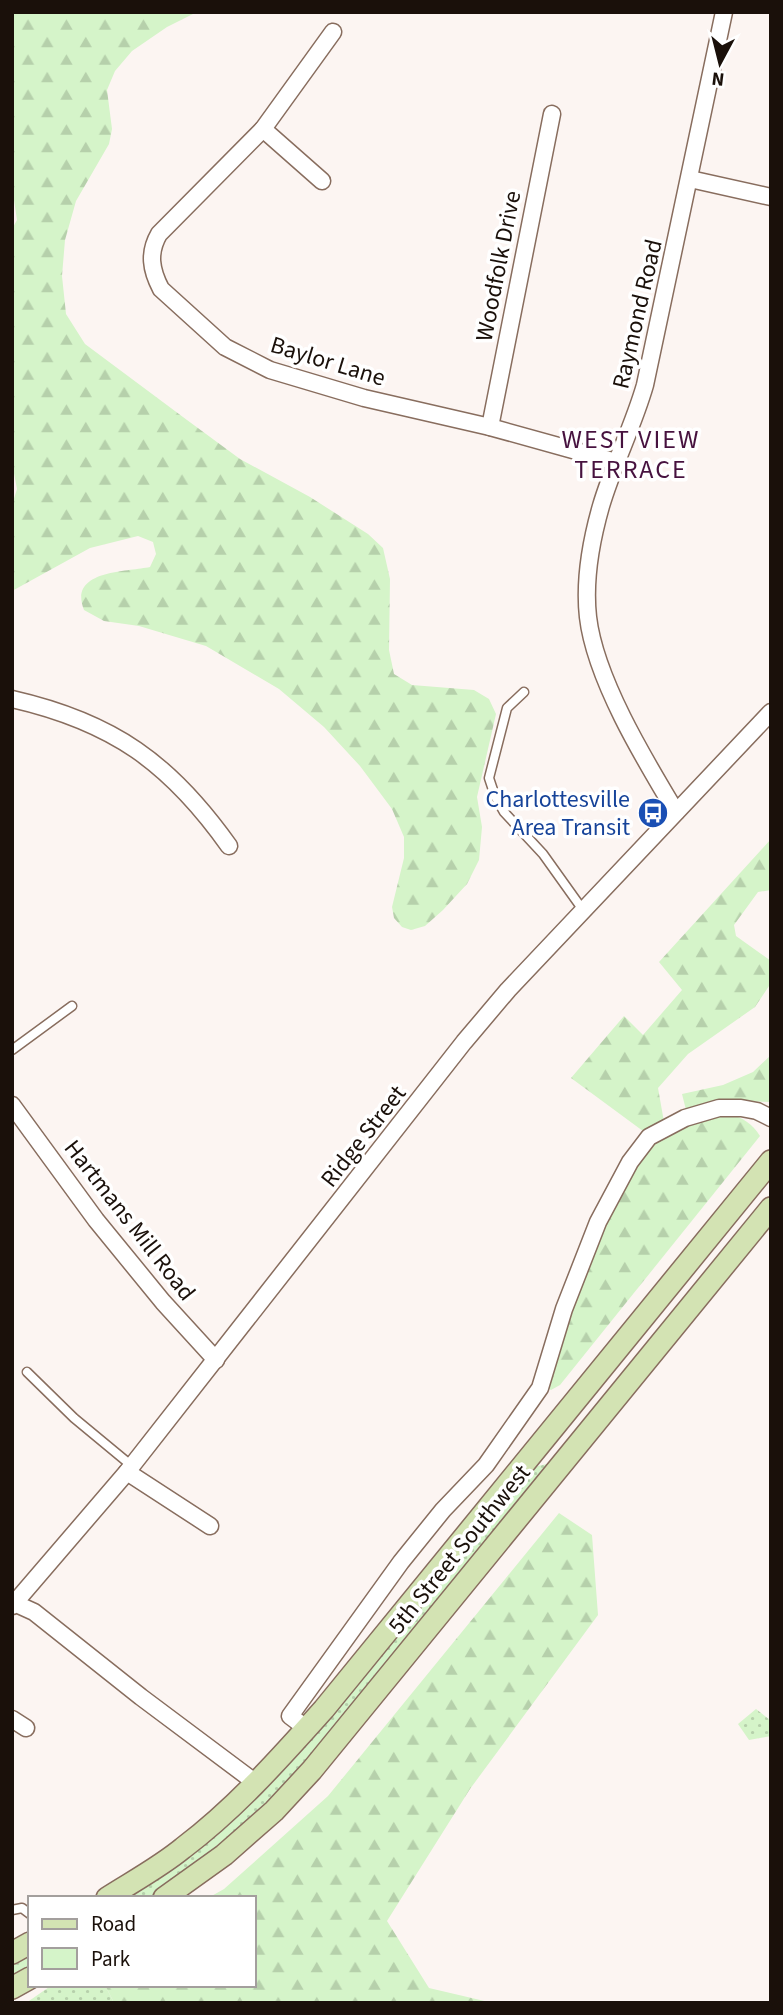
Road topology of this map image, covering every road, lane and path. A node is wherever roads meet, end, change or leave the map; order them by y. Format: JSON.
{"nodes":[{"id":1,"x":724,"y":12,"type":"edge"},
{"id":2,"x":333,"y":32,"type":"dead end"},
{"id":3,"x":552,"y":114,"type":"dead end"},
{"id":4,"x":264,"y":129,"type":"junction"},
{"id":5,"x":690,"y":179,"type":"junction"},
{"id":6,"x":322,"y":181,"type":"dead end"},
{"id":7,"x":771,"y":197,"type":"edge"},
{"id":8,"x":490,"y":427,"type":"junction"},
{"id":9,"x":616,"y":462,"type":"junction"},
{"id":10,"x":524,"y":692,"type":"dead end"},
{"id":11,"x":12,"y":699,"type":"edge"},
{"id":12,"x":771,"y":712,"type":"edge"},
{"id":13,"x":676,"y":811,"type":"junction"},
{"id":14,"x":229,"y":846,"type":"dead end"},
{"id":15,"x":583,"y":910,"type":"junction"},
{"id":16,"x":72,"y":1006,"type":"dead end"},
{"id":17,"x":12,"y":1050,"type":"edge"},
{"id":18,"x":12,"y":1105,"type":"edge"},
{"id":19,"x":771,"y":1118,"type":"edge"},
{"id":20,"x":771,"y":1161,"type":"edge"},
{"id":21,"x":771,"y":1208,"type":"edge"},
{"id":22,"x":216,"y":1360,"type":"junction"},
{"id":23,"x":27,"y":1372,"type":"dead end"},
{"id":24,"x":551,"y":1430,"type":"junction"},
{"id":25,"x":575,"y":1449,"type":"junction"},
{"id":26,"x":129,"y":1469,"type":"junction"},
{"id":27,"x":210,"y":1526,"type":"dead end"},
{"id":28,"x":381,"y":1591,"type":"junction"},
{"id":29,"x":13,"y":1604,"type":"edge"},
{"id":30,"x":405,"y":1609,"type":"junction"},
{"id":31,"x":306,"y":1728,"type":"junction"},
{"id":32,"x":256,"y":1783,"type":"junction"},
{"id":33,"x":110,"y":1896,"type":"edge"},
{"id":34,"x":167,"y":1896,"type":"edge"},
{"id":35,"x":12,"y":1910,"type":"edge"},
{"id":36,"x":28,"y":1912,"type":"edge"},
{"id":37,"x":28,"y":1943,"type":"edge"},
{"id":38,"x":12,"y":1953,"type":"edge"},
{"id":39,"x":28,"y":1979,"type":"edge"},
{"id":40,"x":12,"y":1988,"type":"edge"}],
"edges":[{"from":1,"to":5,"type":"street","name":"Raymond Road"},
{"from":2,"to":4,"type":"street","name":"Baylor Lane"},
{"from":3,"to":8,"type":"street","name":"Woodfolk Drive"},
{"from":4,"to":6,"type":"street"},
{"from":4,"to":8,"type":"street","name":"Baylor Lane"},
{"from":5,"to":7,"type":"street"},
{"from":5,"to":9,"type":"street","name":"Raymond Road"},
{"from":8,"to":9,"type":"street","name":"Baylor Lane"},
{"from":9,"to":13,"type":"street","name":"Raymond Road"},
{"from":10,"to":15,"type":"lane"},
{"from":11,"to":14,"type":"street"},
{"from":12,"to":13,"type":"street","name":"Ridge Street"},
{"from":13,"to":15,"type":"street","name":"Ridge Street"},
{"from":15,"to":22,"type":"street","name":"Ridge Street"},
{"from":16,"to":17,"type":"lane"},
{"from":18,"to":22,"type":"street","name":"Hartmans Mill Road"},
{"from":19,"to":28,"type":"street","name":"5th Street Southwest"},
{"from":20,"to":24,"type":"main road","name":"5th Street Southwest"},
{"from":21,"to":25,"type":"main road","name":"5th Street Southwest"},
{"from":22,"to":26,"type":"street","name":"Ridge Street"},
{"from":23,"to":26,"type":"lane"},
{"from":24,"to":25,"type":"street"},
{"from":24,"to":30,"type":"main road","name":"5th Street Southwest"},
{"from":25,"to":34,"type":"main road","name":"5th Street Southwest"},
{"from":26,"to":27,"type":"street"},
{"from":26,"to":29,"type":"street","name":"Ridge Street"},
{"from":28,"to":30,"type":"street","name":"5th Street Southwest"},
{"from":28,"to":31,"type":"street","name":"5th Street Southwest"},
{"from":29,"to":32,"type":"street"},
{"from":30,"to":31,"type":"main road","name":"5th Street Southwest"},
{"from":31,"to":32,"type":"main road","name":"5th Street Southwest"},
{"from":32,"to":33,"type":"main road","name":"5th Street Southwest"},
{"from":35,"to":36,"type":"lane"},
{"from":37,"to":38,"type":"main road"},
{"from":39,"to":40,"type":"main road"}]}
